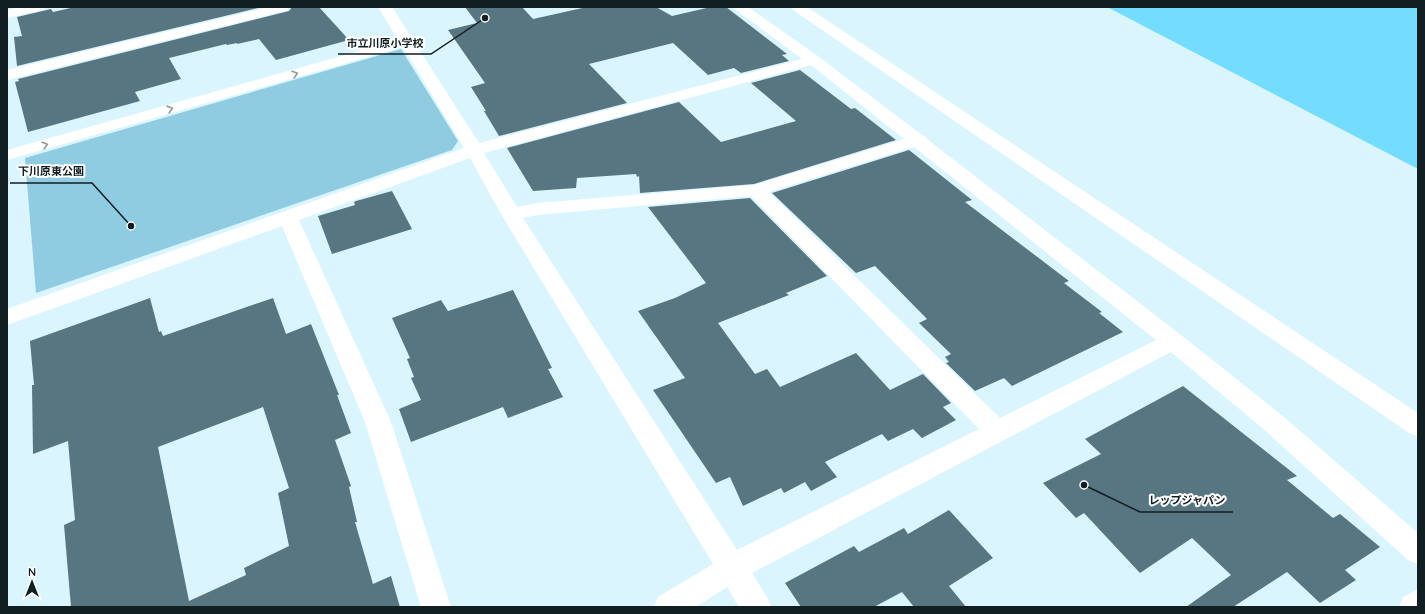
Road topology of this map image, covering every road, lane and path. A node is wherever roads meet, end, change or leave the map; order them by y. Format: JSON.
{"nodes":[{"id":1,"x":39,"y":7,"type":"edge"},
{"id":2,"x":284,"y":7,"type":"edge"},
{"id":3,"x":385,"y":7,"type":"edge"},
{"id":4,"x":739,"y":7,"type":"edge"},
{"id":5,"x":798,"y":7,"type":"edge"},
{"id":6,"x":7,"y":14,"type":"edge"},
{"id":7,"x":406,"y":42,"type":"junction"},
{"id":8,"x":814,"y":60,"type":"junction"},
{"id":9,"x":7,"y":75,"type":"edge"},
{"id":10,"x":919,"y":140,"type":"junction"},
{"id":11,"x":474,"y":150,"type":"junction"},
{"id":12,"x":7,"y":155,"type":"edge"},
{"id":13,"x":756,"y":190,"type":"junction"},
{"id":14,"x":511,"y":214,"type":"junction"},
{"id":15,"x":288,"y":217,"type":"junction"},
{"id":16,"x":7,"y":317,"type":"edge"},
{"id":17,"x":1173,"y":341,"type":"junction"},
{"id":18,"x":1418,"y":426,"type":"edge"},
{"id":19,"x":997,"y":431,"type":"junction"},
{"id":20,"x":1418,"y":550,"type":"edge"},
{"id":21,"x":732,"y":568,"type":"junction"},
{"id":22,"x":1418,"y":604,"type":"edge"},
{"id":23,"x":436,"y":607,"type":"edge"},
{"id":24,"x":669,"y":607,"type":"edge"},
{"id":25,"x":756,"y":607,"type":"edge"},
{"id":26,"x":1414,"y":607,"type":"edge"}],
"edges":[{"from":1,"to":6,"type":"street"},
{"from":2,"to":9,"type":"street"},
{"from":3,"to":7,"type":"street"},
{"from":4,"to":8,"type":"street"},
{"from":5,"to":18,"type":"street"},
{"from":7,"to":11,"type":"street"},
{"from":12,"to":7,"type":"street","one_way":true},
{"from":8,"to":10,"type":"street"},
{"from":8,"to":11,"type":"street"},
{"from":10,"to":13,"type":"street"},
{"from":10,"to":17,"type":"street"},
{"from":11,"to":14,"type":"street"},
{"from":11,"to":15,"type":"street"},
{"from":13,"to":14,"type":"street"},
{"from":13,"to":19,"type":"street"},
{"from":14,"to":21,"type":"street"},
{"from":15,"to":16,"type":"street"},
{"from":15,"to":23,"type":"street"},
{"from":17,"to":19,"type":"street"},
{"from":17,"to":20,"type":"street"},
{"from":19,"to":21,"type":"street"},
{"from":21,"to":24,"type":"street"},
{"from":21,"to":25,"type":"street"},
{"from":22,"to":26,"type":"street"}]}
